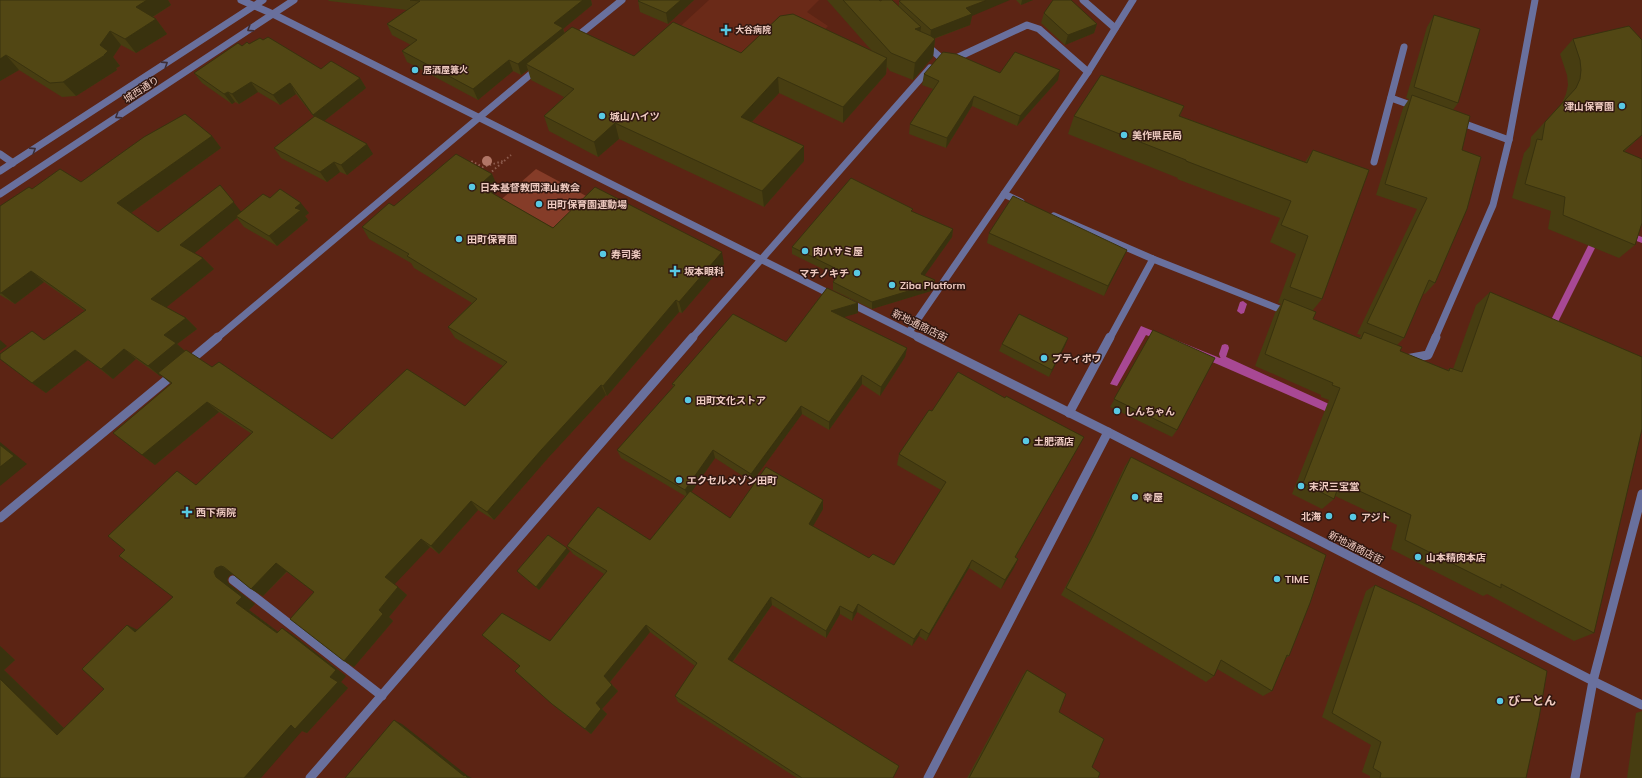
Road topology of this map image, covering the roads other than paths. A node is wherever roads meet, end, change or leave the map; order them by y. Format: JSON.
{"nodes":[{"id":1,"x":241,"y":0,"type":"edge"},
{"id":2,"x":263,"y":0,"type":"edge"},
{"id":3,"x":294,"y":0,"type":"edge"},
{"id":4,"x":622,"y":0,"type":"edge"},
{"id":5,"x":1083,"y":0,"type":"edge"},
{"id":6,"x":1133,"y":0,"type":"edge"},
{"id":7,"x":1535,"y":0,"type":"edge"},
{"id":8,"x":253,"y":6,"type":"junction"},
{"id":9,"x":273,"y":14,"type":"junction"},
{"id":10,"x":1115,"y":28,"type":"junction"},
{"id":11,"x":923,"y":42,"type":"edge"},
{"id":12,"x":568,"y":44,"type":"edge"},
{"id":13,"x":1404,"y":47,"type":"dead end"},
{"id":14,"x":940,"y":57,"type":"junction"},
{"id":15,"x":544,"y":63,"type":"edge"},
{"id":16,"x":1088,"y":72,"type":"junction"},
{"id":17,"x":1390,"y":98,"type":"junction"},
{"id":18,"x":1420,"y":108,"type":"edge"},
{"id":19,"x":478,"y":117,"type":"junction"},
{"id":20,"x":1450,"y":119,"type":"edge"},
{"id":21,"x":1509,"y":140,"type":"junction"},
{"id":22,"x":0,"y":154,"type":"edge"},
{"id":23,"x":1374,"y":162,"type":"dead end"},
{"id":24,"x":13,"y":163,"type":"junction"},
{"id":25,"x":0,"y":172,"type":"edge"},
{"id":26,"x":0,"y":194,"type":"edge"},
{"id":27,"x":1004,"y":194,"type":"junction"},
{"id":28,"x":1025,"y":203,"type":"edge"},
{"id":29,"x":1046,"y":213,"type":"edge"},
{"id":30,"x":1153,"y":259,"type":"junction"},
{"id":31,"x":760,"y":260,"type":"junction"},
{"id":32,"x":1298,"y":316,"type":"edge"},
{"id":33,"x":909,"y":332,"type":"junction"},
{"id":34,"x":1400,"y":357,"type":"edge"},
{"id":35,"x":1069,"y":413,"type":"junction"},
{"id":36,"x":1108,"y":432,"type":"junction"},
{"id":37,"x":1642,"y":494,"type":"edge"},
{"id":38,"x":0,"y":518,"type":"edge"},
{"id":39,"x":232,"y":580,"type":"edge"},
{"id":40,"x":1592,"y":681,"type":"junction"},
{"id":41,"x":382,"y":696,"type":"junction"},
{"id":42,"x":1642,"y":705,"type":"edge"},
{"id":43,"x":310,"y":778,"type":"edge"},
{"id":44,"x":928,"y":778,"type":"edge"},
{"id":45,"x":1575,"y":778,"type":"edge"}],
"edges":[{"from":1,"to":8,"type":"street","name":"新地通商店街"},
{"from":2,"to":8,"type":"street","name":"城西通り"},
{"from":3,"to":9,"type":"street","name":"城西通り"},
{"from":4,"to":12,"type":"street"},
{"from":5,"to":10,"type":"street"},
{"from":6,"to":10,"type":"street"},
{"from":7,"to":21,"type":"street"},
{"from":8,"to":9,"type":"street","name":"新地通商店街"},
{"from":24,"to":8,"type":"street","name":"城西通り","one_way":true},
{"from":9,"to":19,"type":"street","name":"新地通商店街"},
{"from":9,"to":26,"type":"street","name":"城西通り","one_way":true},
{"from":10,"to":16,"type":"street"},
{"from":11,"to":14,"type":"street"},
{"from":13,"to":17,"type":"street"},
{"from":14,"to":16,"type":"street"},
{"from":14,"to":31,"type":"street"},
{"from":15,"to":19,"type":"street"},
{"from":16,"to":27,"type":"street"},
{"from":17,"to":18,"type":"street"},
{"from":17,"to":23,"type":"street"},
{"from":19,"to":31,"type":"street","name":"新地通商店街"},
{"from":19,"to":38,"type":"street"},
{"from":20,"to":21,"type":"street"},
{"from":21,"to":34,"type":"street"},
{"from":22,"to":24,"type":"street"},
{"from":24,"to":25,"type":"street","name":"城西通り"},
{"from":27,"to":28,"type":"street"},
{"from":27,"to":33,"type":"street"},
{"from":29,"to":30,"type":"street"},
{"from":30,"to":32,"type":"street"},
{"from":30,"to":35,"type":"street"},
{"from":31,"to":33,"type":"street","name":"新地通商店街"},
{"from":31,"to":41,"type":"street"},
{"from":33,"to":35,"type":"street","name":"新地通商店街"},
{"from":35,"to":36,"type":"street","name":"新地通商店街"},
{"from":36,"to":40,"type":"street","name":"新地通商店街"},
{"from":36,"to":44,"type":"street"},
{"from":37,"to":40,"type":"street"},
{"from":39,"to":41,"type":"street"},
{"from":40,"to":42,"type":"street","name":"新地通商店街"},
{"from":40,"to":45,"type":"street"},
{"from":41,"to":43,"type":"street"}]}
